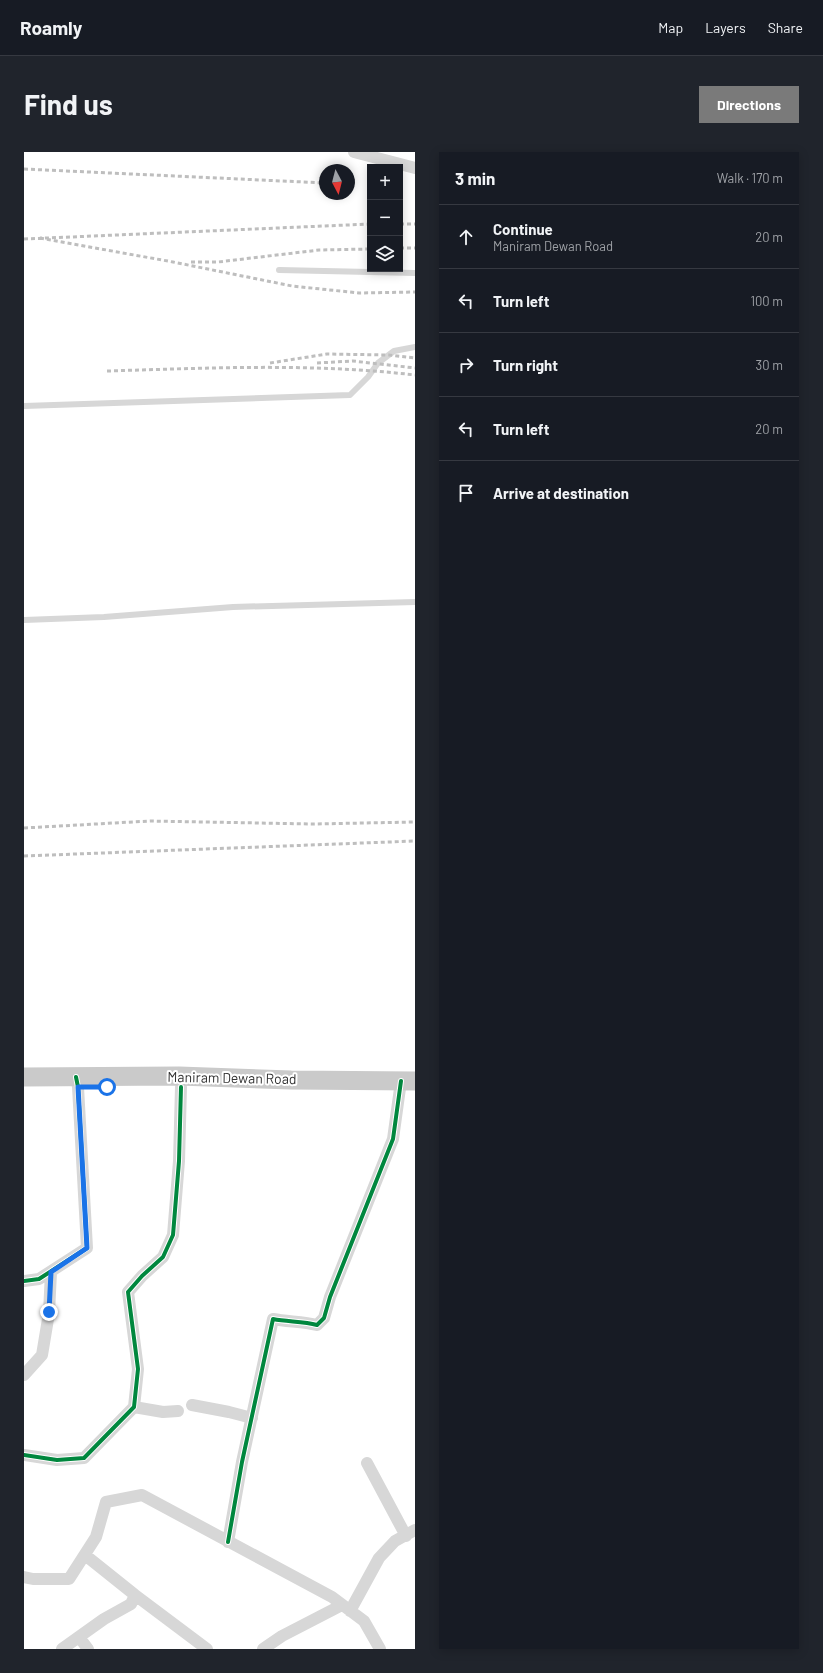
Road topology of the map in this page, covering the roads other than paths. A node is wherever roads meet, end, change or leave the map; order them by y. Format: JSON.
{"nodes":[{"id":1,"x":354,"y":152,"type":"edge"},
{"id":2,"x":415,"y":168,"type":"edge"},
{"id":3,"x":279,"y":270,"type":"dead end"},
{"id":4,"x":415,"y":273,"type":"edge"},
{"id":5,"x":415,"y":347,"type":"edge"},
{"id":6,"x":24,"y":406,"type":"edge"},
{"id":7,"x":415,"y":602,"type":"edge"},
{"id":8,"x":24,"y":620,"type":"edge"},
{"id":9,"x":24,"y":1077,"type":"edge"},
{"id":10,"x":77,"y":1082,"type":"junction"},
{"id":11,"x":315,"y":1085,"type":"junction"},
{"id":12,"x":408,"y":1086,"type":"edge"},
{"id":13,"x":24,"y":1087,"type":"edge"},
{"id":14,"x":181,"y":1087,"type":"junction"},
{"id":15,"x":51,"y":1272,"type":"junction"},
{"id":16,"x":24,"y":1280,"type":"edge"},
{"id":17,"x":24,"y":1375,"type":"edge"},
{"id":18,"x":192,"y":1405,"type":"dead end"},
{"id":19,"x":134,"y":1408,"type":"junction"},
{"id":20,"x":178,"y":1411,"type":"dead end"},
{"id":21,"x":252,"y":1418,"type":"junction"},
{"id":22,"x":24,"y":1455,"type":"edge"},
{"id":23,"x":367,"y":1463,"type":"dead end"},
{"id":24,"x":410,"y":1533,"type":"edge"},
{"id":25,"x":228,"y":1542,"type":"junction"},
{"id":26,"x":85,"y":1555,"type":"junction"},
{"id":27,"x":24,"y":1577,"type":"edge"},
{"id":28,"x":135,"y":1595,"type":"junction"},
{"id":29,"x":346,"y":1608,"type":"junction"},
{"id":30,"x":79,"y":1636,"type":"junction"},
{"id":31,"x":62,"y":1649,"type":"edge"},
{"id":32,"x":88,"y":1649,"type":"edge"},
{"id":33,"x":208,"y":1649,"type":"edge"},
{"id":34,"x":263,"y":1649,"type":"edge"},
{"id":35,"x":380,"y":1649,"type":"edge"}],
"edges":[{"from":1,"to":2,"type":"street"},
{"from":3,"to":4,"type":"lane"},
{"from":5,"to":6,"type":"lane"},
{"from":7,"to":8,"type":"lane"},
{"from":9,"to":10,"type":"main road","name":"Maniram Dewan Road"},
{"from":10,"to":11,"type":"main road","name":"Maniram Dewan Road"},
{"from":10,"to":13,"type":"main road","name":"Maniram Dewan Road"},
{"from":10,"to":14,"type":"main road","name":"Maniram Dewan Road"},
{"from":10,"to":15,"type":"street"},
{"from":11,"to":12,"type":"main road","name":"Maniram Dewan Road"},
{"from":11,"to":14,"type":"main road","name":"Maniram Dewan Road"},
{"from":12,"to":21,"type":"street"},
{"from":14,"to":19,"type":"street"},
{"from":15,"to":16,"type":"street"},
{"from":15,"to":17,"type":"street"},
{"from":18,"to":21,"type":"street"},
{"from":19,"to":20,"type":"street"},
{"from":19,"to":22,"type":"street"},
{"from":21,"to":25,"type":"street"},
{"from":23,"to":24,"type":"street"},
{"from":24,"to":29,"type":"street"},
{"from":25,"to":26,"type":"street"},
{"from":25,"to":29,"type":"street"},
{"from":26,"to":27,"type":"street"},
{"from":26,"to":28,"type":"street"},
{"from":28,"to":30,"type":"street"},
{"from":28,"to":33,"type":"street"},
{"from":29,"to":34,"type":"street"},
{"from":29,"to":35,"type":"street"},
{"from":30,"to":31,"type":"street"},
{"from":30,"to":32,"type":"street"}]}
